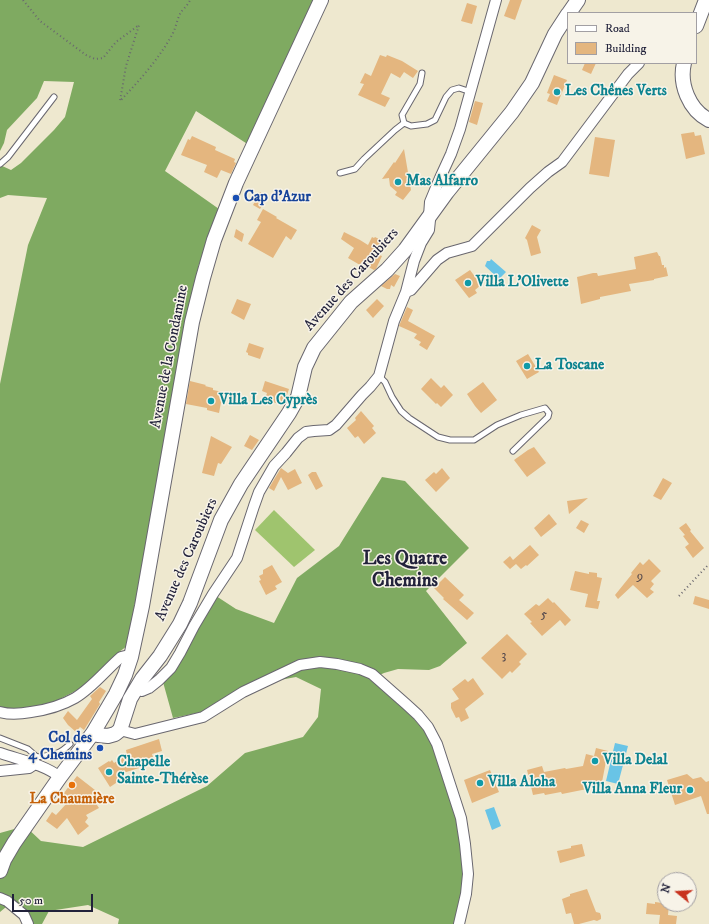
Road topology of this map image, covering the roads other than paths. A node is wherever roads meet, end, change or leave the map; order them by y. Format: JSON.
{"nodes":[{"id":1,"x":322,"y":0,"type":"edge"},
{"id":2,"x":496,"y":0,"type":"edge"},
{"id":3,"x":578,"y":0,"type":"edge"},
{"id":4,"x":706,"y":0,"type":"edge"},
{"id":5,"x":569,"y":12,"type":"edge"},
{"id":6,"x":567,"y":16,"type":"edge"},
{"id":7,"x":697,"y":23,"type":"edge"},
{"id":8,"x":639,"y":64,"type":"edge"},
{"id":9,"x":684,"y":64,"type":"edge"},
{"id":10,"x":422,"y":73,"type":"dead end"},
{"id":11,"x":471,"y":92,"type":"junction"},
{"id":12,"x":54,"y":97,"type":"dead end"},
{"id":13,"x":709,"y":120,"type":"edge"},
{"id":14,"x":404,"y":123,"type":"junction"},
{"id":15,"x":0,"y":164,"type":"edge"},
{"id":16,"x":340,"y":173,"type":"dead end"},
{"id":17,"x":429,"y":216,"type":"junction"},
{"id":18,"x":406,"y":292,"type":"junction"},
{"id":19,"x":379,"y":376,"type":"junction"},
{"id":20,"x":513,"y":451,"type":"dead end"},
{"id":21,"x":131,"y":657,"type":"junction"},
{"id":22,"x":136,"y":689,"type":"junction"},
{"id":23,"x":0,"y":712,"type":"edge"},
{"id":24,"x":120,"y":730,"type":"junction"},
{"id":25,"x":93,"y":733,"type":"junction"},
{"id":26,"x":0,"y":738,"type":"edge"},
{"id":27,"x":70,"y":744,"type":"dead end"},
{"id":28,"x":0,"y":753,"type":"edge"},
{"id":29,"x":36,"y":761,"type":"junction"},
{"id":30,"x":0,"y":771,"type":"edge"},
{"id":31,"x":60,"y":777,"type":"junction"},
{"id":32,"x":0,"y":871,"type":"edge"},
{"id":33,"x":0,"y":898,"type":"edge"},
{"id":34,"x":28,"y":924,"type":"edge"},
{"id":35,"x":459,"y":924,"type":"edge"}],
"edges":[{"from":1,"to":21,"type":"street","name":"Avenue de la Condamine"},
{"from":2,"to":11,"type":"street"},
{"from":3,"to":5,"type":"street","name":"Avenue des Caroubiers"},
{"from":4,"to":7,"type":"street"},
{"from":6,"to":17,"type":"street","name":"Avenue des Caroubiers"},
{"from":8,"to":18,"type":"street"},
{"from":9,"to":13,"type":"street"},
{"from":10,"to":14,"type":"lane"},
{"from":11,"to":14,"type":"lane"},
{"from":11,"to":17,"type":"street"},
{"from":12,"to":15,"type":"lane"},
{"from":14,"to":16,"type":"lane"},
{"from":17,"to":18,"type":"street"},
{"from":17,"to":22,"type":"street","name":"Avenue des Caroubiers"},
{"from":18,"to":19,"type":"street"},
{"from":19,"to":20,"type":"lane"},
{"from":19,"to":22,"type":"street"},
{"from":21,"to":23,"type":"street"},
{"from":21,"to":25,"type":"street","name":"Avenue de la Condamine"},
{"from":22,"to":24,"type":"street","name":"Avenue des Caroubiers"},
{"from":24,"to":25,"type":"street"},
{"from":24,"to":35,"type":"street"},
{"from":25,"to":31,"type":"street","name":"Avenue de la Condamine"},
{"from":26,"to":29,"type":"lane"},
{"from":27,"to":29,"type":"lane"},
{"from":28,"to":29,"type":"street"},
{"from":29,"to":30,"type":"street"},
{"from":29,"to":31,"type":"street"},
{"from":31,"to":32,"type":"street","name":"Avenue de la Condamine"},
{"from":33,"to":34,"type":"street"}]}
